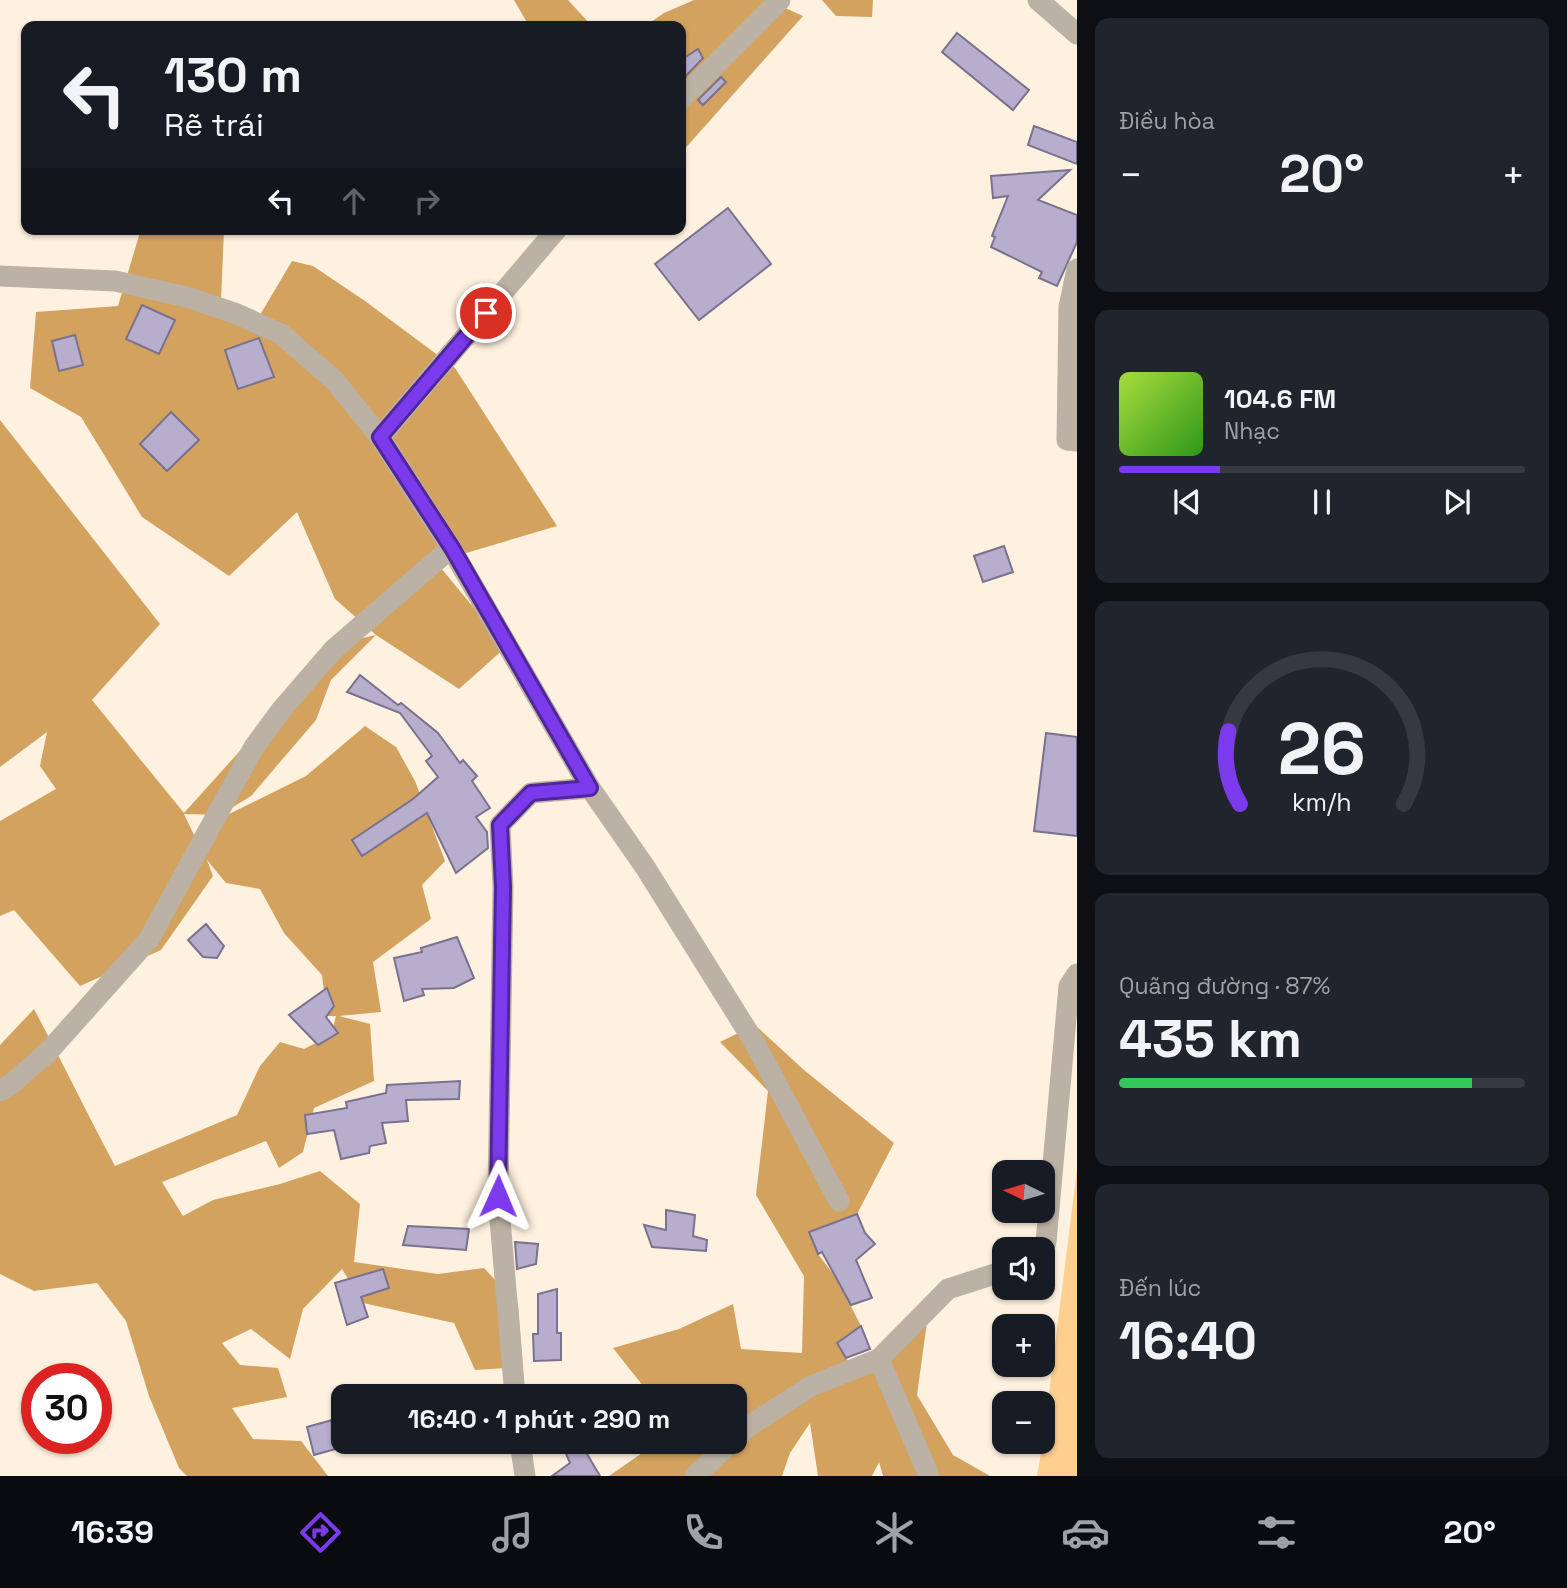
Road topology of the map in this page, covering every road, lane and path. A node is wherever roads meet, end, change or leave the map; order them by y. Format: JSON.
{"nodes":[{"id":1,"x":780,"y":0,"type":"edge"},
{"id":2,"x":1038,"y":0,"type":"edge"},
{"id":3,"x":1076,"y":33,"type":"edge"},
{"id":4,"x":686,"y":94,"type":"edge"},
{"id":5,"x":552,"y":235,"type":"edge"},
{"id":6,"x":1077,"y":269,"type":"edge"},
{"id":7,"x":0,"y":276,"type":"edge"},
{"id":8,"x":380,"y":437,"type":"junction"},
{"id":9,"x":1077,"y":441,"type":"edge"},
{"id":10,"x":452,"y":548,"type":"junction"},
{"id":11,"x":590,"y":788,"type":"junction"},
{"id":12,"x":1077,"y":974,"type":"edge"},
{"id":13,"x":0,"y":1091,"type":"edge"},
{"id":14,"x":839,"y":1201,"type":"dead end"},
{"id":15,"x":1046,"y":1237,"type":"edge"},
{"id":16,"x":992,"y":1275,"type":"edge"},
{"id":17,"x":879,"y":1359,"type":"junction"},
{"id":18,"x":514,"y":1384,"type":"edge"},
{"id":19,"x":747,"y":1428,"type":"edge"},
{"id":20,"x":522,"y":1454,"type":"edge"},
{"id":21,"x":718,"y":1454,"type":"edge"},
{"id":22,"x":525,"y":1476,"type":"edge"},
{"id":23,"x":695,"y":1476,"type":"edge"},
{"id":24,"x":929,"y":1476,"type":"edge"}],
"edges":[{"from":1,"to":4,"type":"street"},
{"from":2,"to":3,"type":"street"},
{"from":5,"to":8,"type":"street"},
{"from":6,"to":9,"type":"street"},
{"from":7,"to":8,"type":"street"},
{"from":8,"to":10,"type":"street"},
{"from":10,"to":11,"type":"street"},
{"from":10,"to":13,"type":"street"},
{"from":11,"to":14,"type":"street"},
{"from":11,"to":18,"type":"street"},
{"from":12,"to":15,"type":"street"},
{"from":16,"to":17,"type":"street"},
{"from":17,"to":19,"type":"street"},
{"from":17,"to":24,"type":"street"},
{"from":20,"to":22,"type":"street"},
{"from":21,"to":23,"type":"street"}]}
